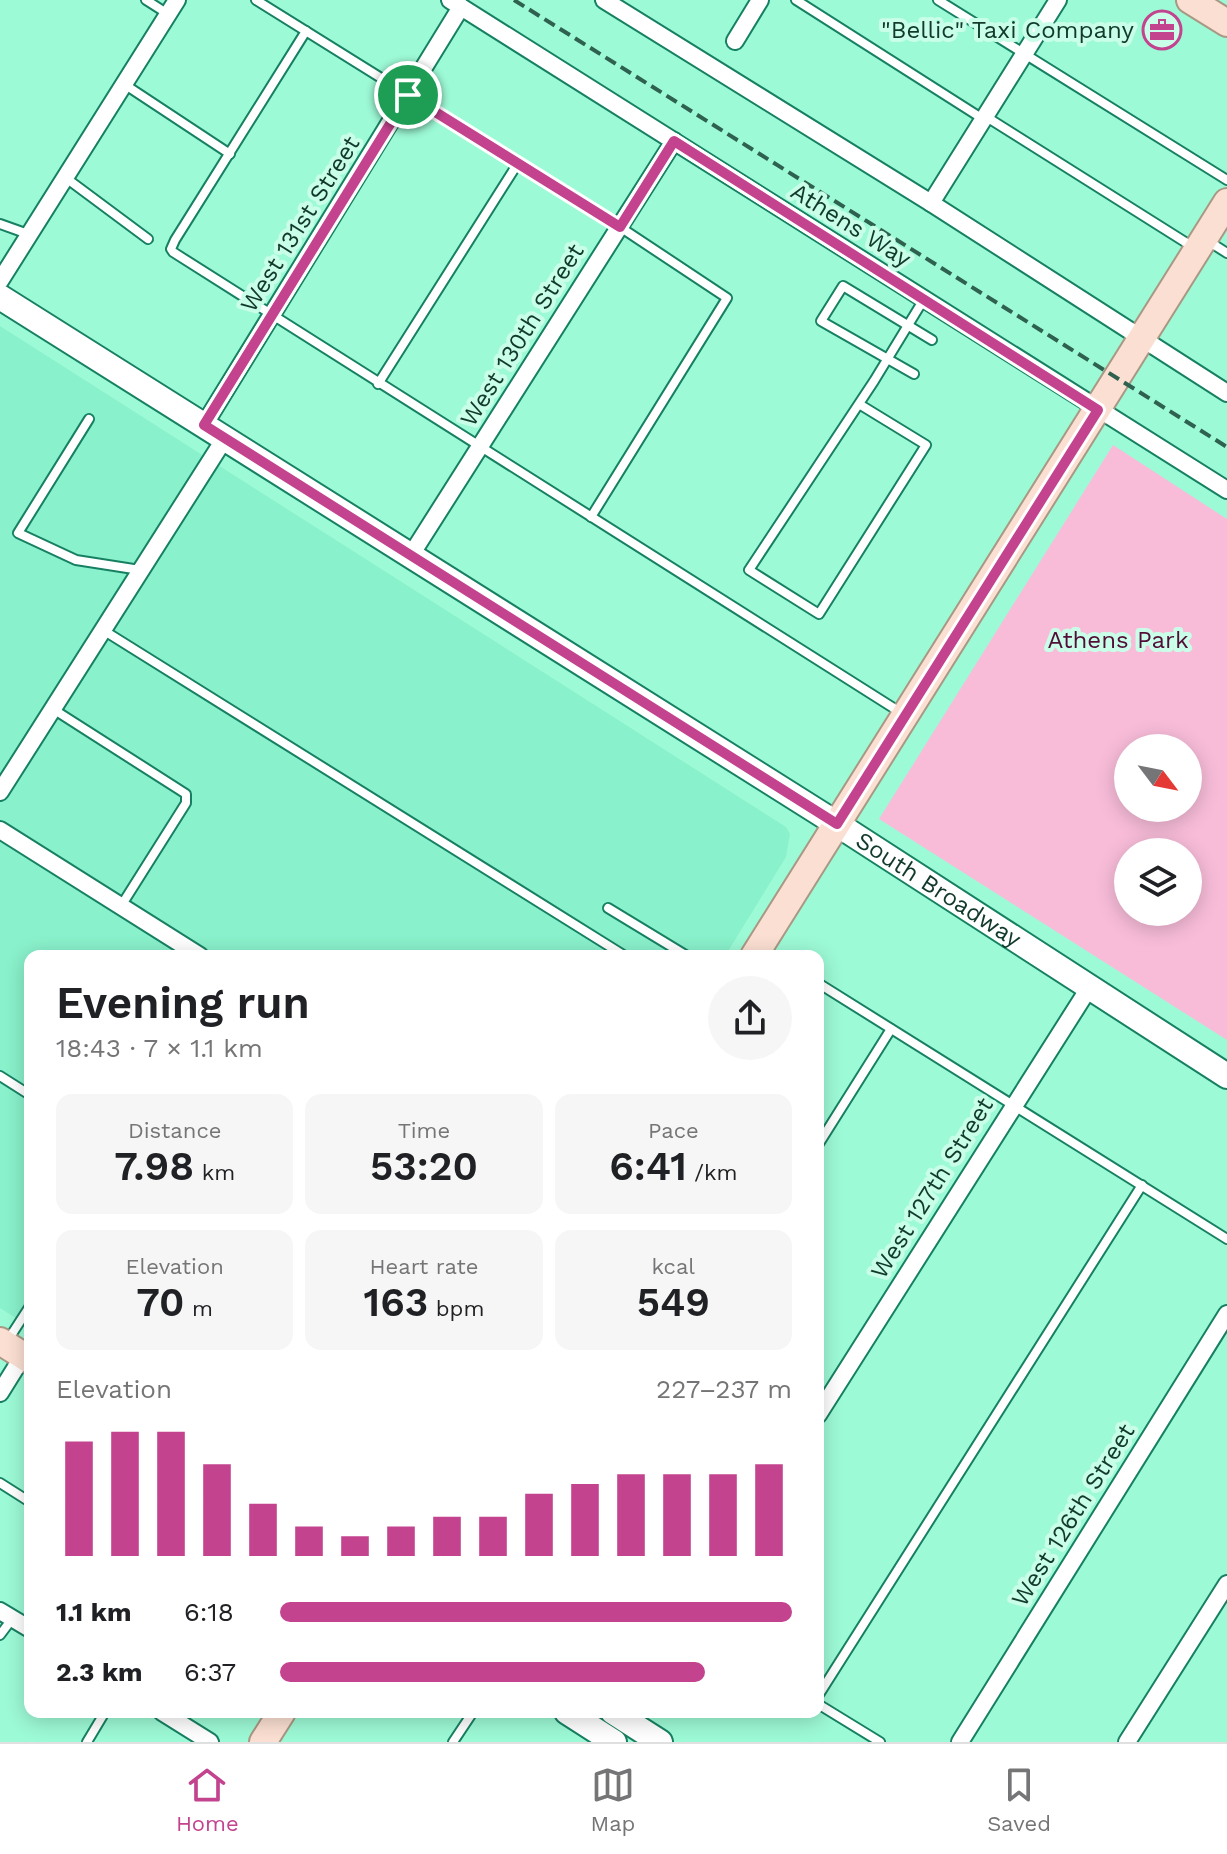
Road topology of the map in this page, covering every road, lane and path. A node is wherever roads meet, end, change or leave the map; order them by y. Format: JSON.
{"nodes":[{"id":1,"x":146,"y":0,"type":"edge"},
{"id":2,"x":256,"y":0,"type":"edge"},
{"id":3,"x":604,"y":0,"type":"edge"},
{"id":4,"x":760,"y":0,"type":"edge"},
{"id":5,"x":796,"y":0,"type":"edge"},
{"id":6,"x":938,"y":0,"type":"edge"},
{"id":7,"x":1058,"y":0,"type":"edge"},
{"id":8,"x":1190,"y":0,"type":"edge"},
{"id":9,"x":455,"y":4,"type":"edge"},
{"id":10,"x":173,"y":7,"type":"edge"},
{"id":11,"x":1227,"y":23,"type":"edge"},
{"id":12,"x":306,"y":31,"type":"junction"},
{"id":13,"x":735,"y":41,"type":"dead end"},
{"id":14,"x":1024,"y":54,"type":"junction"},
{"id":15,"x":124,"y":84,"type":"junction"},
{"id":16,"x":408,"y":95,"type":"junction"},
{"id":17,"x":984,"y":118,"type":"junction"},
{"id":18,"x":674,"y":141,"type":"junction"},
{"id":19,"x":230,"y":154,"type":"junction"},
{"id":20,"x":518,"y":163,"type":"junction"},
{"id":21,"x":65,"y":177,"type":"junction"},
{"id":22,"x":1227,"y":180,"type":"edge"},
{"id":23,"x":1227,"y":202,"type":"edge"},
{"id":24,"x":931,"y":203,"type":"junction"},
{"id":25,"x":0,"y":224,"type":"edge"},
{"id":26,"x":620,"y":227,"type":"junction"},
{"id":27,"x":29,"y":235,"type":"junction"},
{"id":28,"x":148,"y":239,"type":"dead end"},
{"id":29,"x":1201,"y":244,"type":"junction"},
{"id":30,"x":1227,"y":253,"type":"edge"},
{"id":31,"x":0,"y":281,"type":"edge"},
{"id":32,"x":0,"y":297,"type":"edge"},
{"id":33,"x":924,"y":299,"type":"junction"},
{"id":34,"x":271,"y":316,"type":"junction"},
{"id":35,"x":907,"y":325,"type":"junction"},
{"id":36,"x":1142,"y":338,"type":"junction"},
{"id":37,"x":932,"y":340,"type":"dead end"},
{"id":38,"x":887,"y":359,"type":"junction"},
{"id":39,"x":914,"y":374,"type":"dead end"},
{"id":40,"x":378,"y":384,"type":"junction"},
{"id":41,"x":1227,"y":393,"type":"edge"},
{"id":42,"x":859,"y":404,"type":"junction"},
{"id":43,"x":1098,"y":410,"type":"junction"},
{"id":44,"x":89,"y":419,"type":"dead end"},
{"id":45,"x":204,"y":425,"type":"junction"},
{"id":46,"x":225,"y":438,"type":"junction"},
{"id":47,"x":480,"y":448,"type":"junction"},
{"id":48,"x":1227,"y":490,"type":"edge"},
{"id":49,"x":591,"y":517,"type":"junction"},
{"id":50,"x":411,"y":555,"type":"junction"},
{"id":51,"x":140,"y":570,"type":"junction"},
{"id":52,"x":102,"y":629,"type":"junction"},
{"id":53,"x":53,"y":709,"type":"junction"},
{"id":54,"x":905,"y":715,"type":"junction"},
{"id":55,"x":0,"y":792,"type":"edge"},
{"id":56,"x":837,"y":824,"type":"junction"},
{"id":57,"x":0,"y":830,"type":"edge"},
{"id":58,"x":121,"y":906,"type":"junction"},
{"id":59,"x":608,"y":908,"type":"dead end"},
{"id":60,"x":191,"y":950,"type":"edge"},
{"id":61,"x":615,"y":950,"type":"edge"},
{"id":62,"x":677,"y":950,"type":"edge"},
{"id":63,"x":761,"y":950,"type":"edge"},
{"id":64,"x":824,"y":987,"type":"edge"},
{"id":65,"x":1089,"y":988,"type":"junction"},
{"id":66,"x":891,"y":1029,"type":"junction"},
{"id":67,"x":0,"y":1076,"type":"edge"},
{"id":68,"x":1227,"y":1076,"type":"edge"},
{"id":69,"x":24,"y":1091,"type":"edge"},
{"id":70,"x":1013,"y":1105,"type":"junction"},
{"id":71,"x":824,"y":1135,"type":"edge"},
{"id":72,"x":1142,"y":1185,"type":"junction"},
{"id":73,"x":1227,"y":1239,"type":"edge"},
{"id":74,"x":1227,"y":1314,"type":"edge"},
{"id":75,"x":24,"y":1324,"type":"edge"},
{"id":76,"x":15,"y":1350,"type":"edge"},
{"id":77,"x":0,"y":1393,"type":"edge"},
{"id":78,"x":824,"y":1405,"type":"edge"},
{"id":79,"x":0,"y":1483,"type":"edge"},
{"id":80,"x":24,"y":1498,"type":"edge"},
{"id":81,"x":1227,"y":1584,"type":"edge"},
{"id":82,"x":6,"y":1615,"type":"edge"},
{"id":83,"x":24,"y":1626,"type":"edge"},
{"id":84,"x":0,"y":1635,"type":"edge"},
{"id":85,"x":824,"y":1687,"type":"edge"},
{"id":86,"x":824,"y":1708,"type":"edge"},
{"id":87,"x":101,"y":1718,"type":"edge"},
{"id":88,"x":172,"y":1718,"type":"edge"},
{"id":89,"x":278,"y":1718,"type":"edge"},
{"id":90,"x":469,"y":1718,"type":"edge"},
{"id":91,"x":576,"y":1718,"type":"edge"},
{"id":92,"x":623,"y":1718,"type":"edge"},
{"id":93,"x":628,"y":1718,"type":"edge"},
{"id":94,"x":87,"y":1742,"type":"edge"},
{"id":95,"x":210,"y":1742,"type":"edge"},
{"id":96,"x":263,"y":1742,"type":"edge"},
{"id":97,"x":453,"y":1742,"type":"edge"},
{"id":98,"x":613,"y":1742,"type":"edge"},
{"id":99,"x":660,"y":1742,"type":"edge"},
{"id":100,"x":880,"y":1742,"type":"edge"},
{"id":101,"x":960,"y":1742,"type":"edge"},
{"id":102,"x":1127,"y":1742,"type":"edge"}],
"edges":[{"from":1,"to":10,"type":"lane"},
{"from":2,"to":12,"type":"lane"},
{"from":3,"to":24,"type":"street"},
{"from":4,"to":13,"type":"street"},
{"from":5,"to":17,"type":"lane"},
{"from":6,"to":14,"type":"lane"},
{"from":7,"to":14,"type":"street"},
{"from":8,"to":11,"type":"main road"},
{"from":9,"to":16,"type":"street","name":"West 131st Street"},
{"from":9,"to":18,"type":"street","name":"Athens Way"},
{"from":10,"to":15,"type":"street"},
{"from":12,"to":16,"type":"lane"},
{"from":12,"to":19,"type":"lane"},
{"from":14,"to":17,"type":"street"},
{"from":14,"to":22,"type":"lane"},
{"from":15,"to":19,"type":"lane"},
{"from":15,"to":21,"type":"street"},
{"from":16,"to":20,"type":"lane"},
{"from":16,"to":34,"type":"street","name":"West 131st Street"},
{"from":17,"to":24,"type":"street"},
{"from":17,"to":29,"type":"lane"},
{"from":18,"to":26,"type":"street","name":"West 130th Street"},
{"from":18,"to":33,"type":"street","name":"Athens Way"},
{"from":19,"to":34,"type":"lane"},
{"from":20,"to":26,"type":"lane"},
{"from":20,"to":40,"type":"lane"},
{"from":21,"to":27,"type":"street"},
{"from":21,"to":28,"type":"lane"},
{"from":23,"to":29,"type":"main road"},
{"from":24,"to":36,"type":"street"},
{"from":25,"to":27,"type":"lane"},
{"from":26,"to":47,"type":"street","name":"West 130th Street"},
{"from":26,"to":49,"type":"lane"},
{"from":27,"to":31,"type":"street"},
{"from":29,"to":30,"type":"lane"},
{"from":29,"to":36,"type":"main road"},
{"from":32,"to":45,"type":"main road","name":"South Broadway"},
{"from":33,"to":35,"type":"lane"},
{"from":33,"to":43,"type":"street","name":"Athens Way"},
{"from":34,"to":40,"type":"lane"},
{"from":34,"to":45,"type":"street","name":"West 131st Street"},
{"from":35,"to":37,"type":"lane"},
{"from":35,"to":38,"type":"lane"},
{"from":35,"to":38,"type":"lane"},
{"from":36,"to":41,"type":"street"},
{"from":36,"to":43,"type":"main road"},
{"from":38,"to":39,"type":"lane"},
{"from":38,"to":42,"type":"lane"},
{"from":40,"to":47,"type":"lane"},
{"from":42,"to":42,"type":"lane"},
{"from":43,"to":48,"type":"street","name":"Athens Way"},
{"from":43,"to":54,"type":"main road"},
{"from":44,"to":51,"type":"lane"},
{"from":45,"to":46,"type":"main road","name":"South Broadway"},
{"from":46,"to":50,"type":"main road","name":"South Broadway"},
{"from":46,"to":51,"type":"street"},
{"from":47,"to":49,"type":"lane"},
{"from":47,"to":50,"type":"street","name":"West 130th Street"},
{"from":49,"to":54,"type":"lane"},
{"from":50,"to":56,"type":"main road","name":"South Broadway"},
{"from":51,"to":52,"type":"street"},
{"from":52,"to":53,"type":"street"},
{"from":52,"to":61,"type":"lane"},
{"from":53,"to":55,"type":"street"},
{"from":53,"to":58,"type":"lane"},
{"from":54,"to":56,"type":"main road"},
{"from":56,"to":63,"type":"main road"},
{"from":56,"to":65,"type":"main road","name":"South Broadway"},
{"from":57,"to":58,"type":"street"},
{"from":58,"to":60,"type":"street"},
{"from":59,"to":62,"type":"lane"},
{"from":64,"to":66,"type":"lane"},
{"from":65,"to":68,"type":"main road","name":"South Broadway"},
{"from":65,"to":70,"type":"street","name":"West 127th Street"},
{"from":66,"to":70,"type":"lane"},
{"from":66,"to":71,"type":"lane"},
{"from":67,"to":69,"type":"lane"},
{"from":70,"to":72,"type":"lane"},
{"from":70,"to":78,"type":"street","name":"West 127th Street"},
{"from":72,"to":73,"type":"lane"},
{"from":72,"to":85,"type":"lane"},
{"from":74,"to":101,"type":"street","name":"West 126th Street"},
{"from":75,"to":76,"type":"lane"},
{"from":76,"to":77,"type":"street"},
{"from":79,"to":80,"type":"lane"},
{"from":81,"to":102,"type":"street"},
{"from":82,"to":83,"type":"street"},
{"from":82,"to":84,"type":"lane"},
{"from":86,"to":100,"type":"lane"},
{"from":87,"to":94,"type":"lane"},
{"from":88,"to":95,"type":"street"},
{"from":89,"to":96,"type":"main road"},
{"from":90,"to":97,"type":"lane"},
{"from":91,"to":98,"type":"main road"},
{"from":92,"to":98,"type":"street"},
{"from":93,"to":99,"type":"main road"}]}
